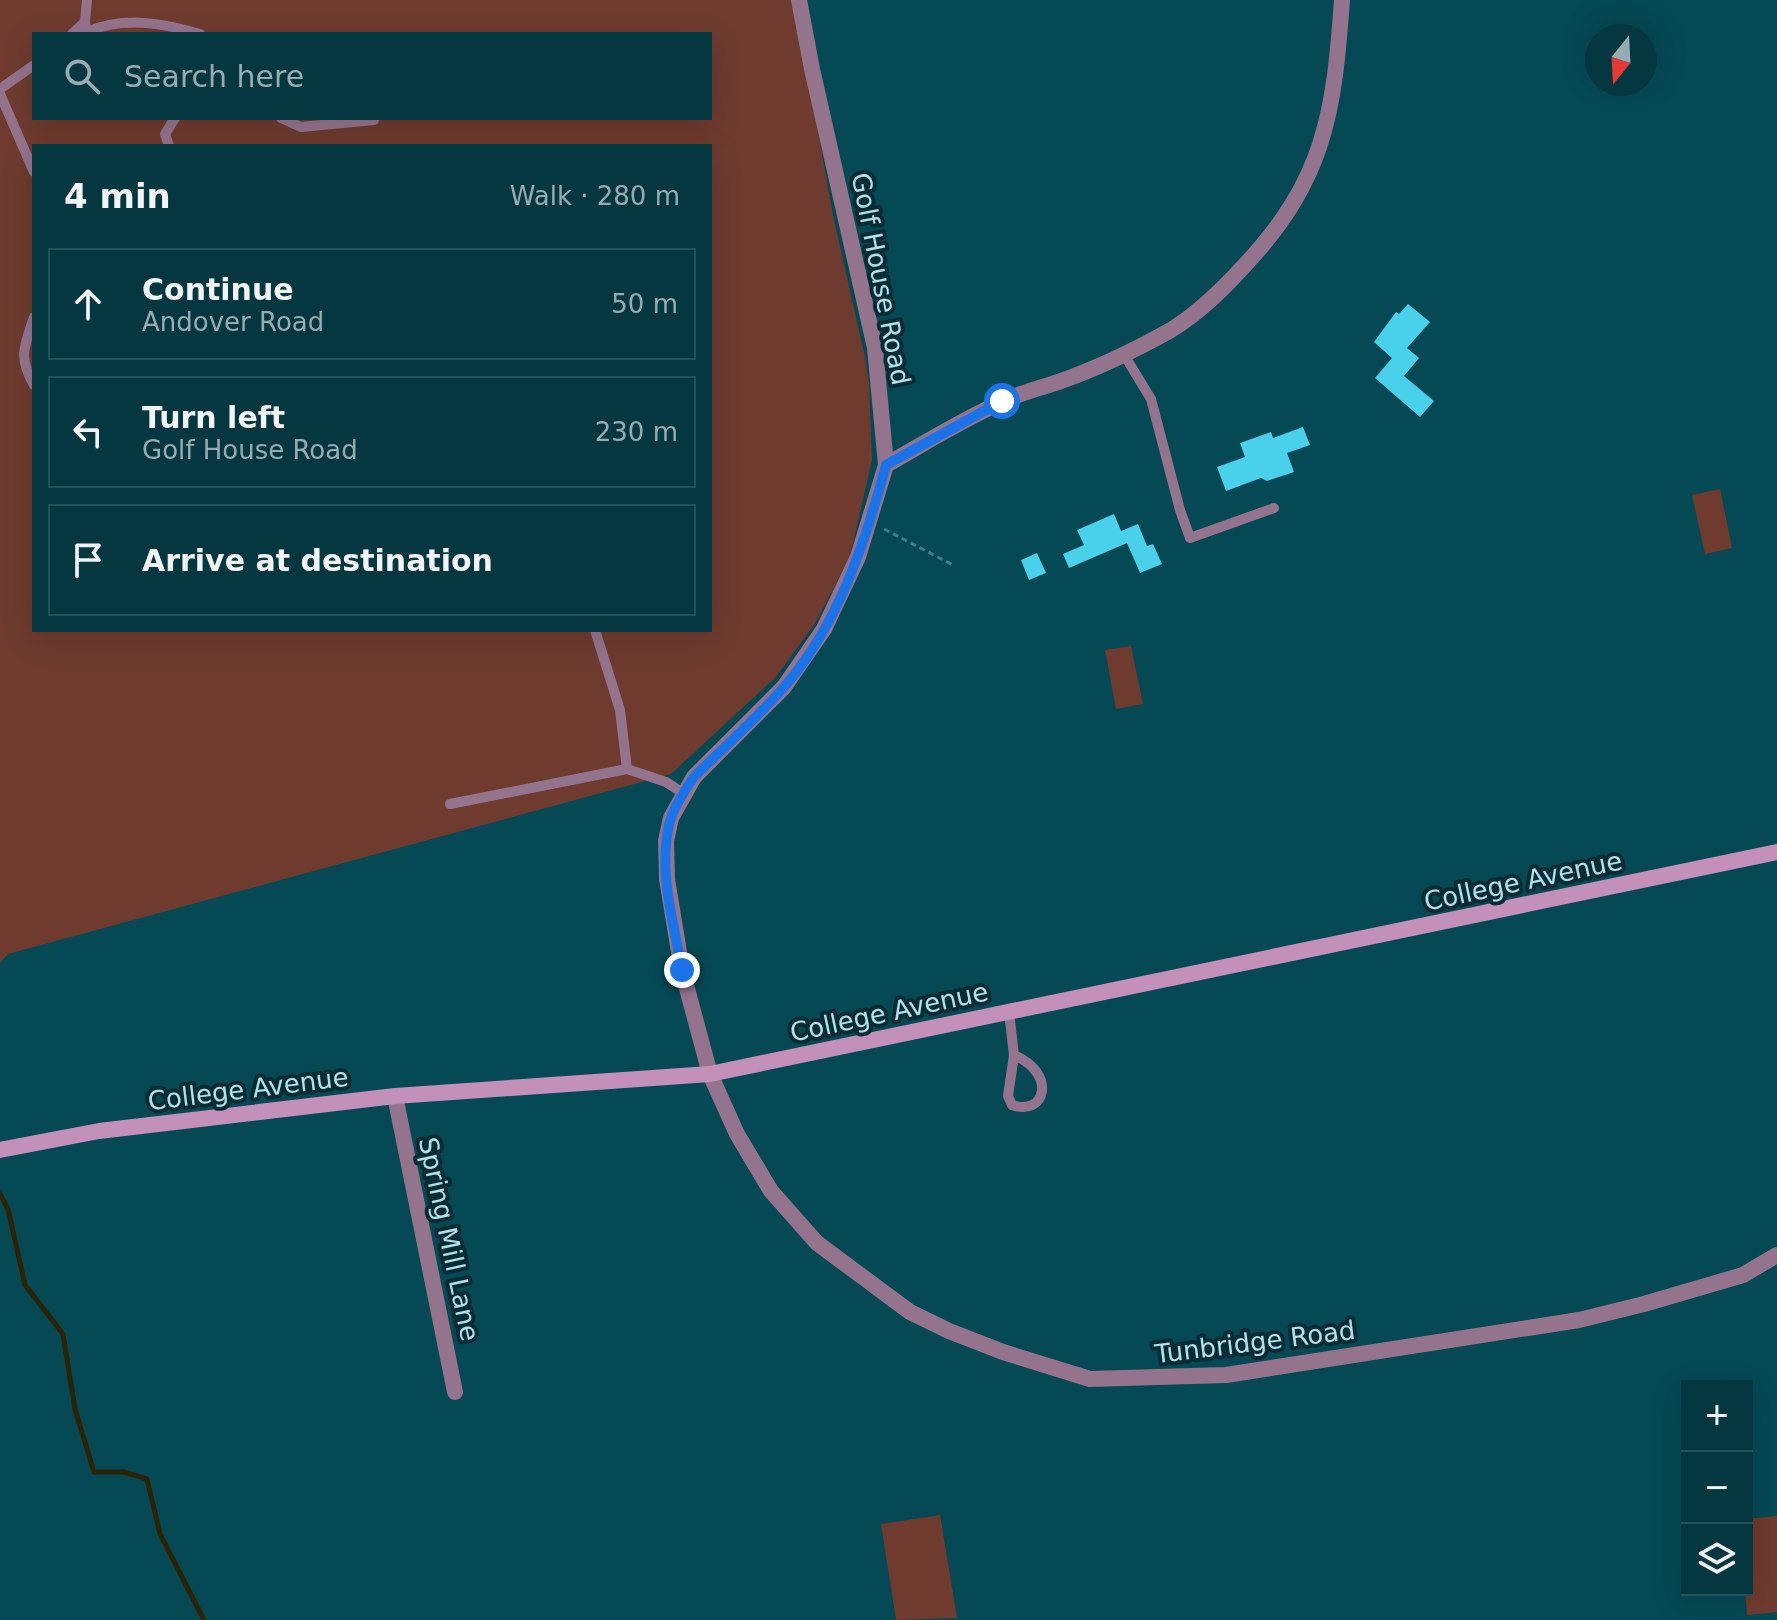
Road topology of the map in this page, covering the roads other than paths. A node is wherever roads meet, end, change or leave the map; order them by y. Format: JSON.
{"nodes":[{"id":1,"x":87,"y":0,"type":"edge"},
{"id":2,"x":799,"y":0,"type":"edge"},
{"id":3,"x":1342,"y":0,"type":"edge"},
{"id":4,"x":85,"y":22,"type":"junction"},
{"id":5,"x":74,"y":32,"type":"edge"},
{"id":6,"x":87,"y":32,"type":"edge"},
{"id":7,"x":87,"y":32,"type":"edge"},
{"id":8,"x":192,"y":32,"type":"edge"},
{"id":9,"x":32,"y":67,"type":"edge"},
{"id":10,"x":0,"y":91,"type":"edge"},
{"id":11,"x":174,"y":120,"type":"edge"},
{"id":12,"x":285,"y":120,"type":"edge"},
{"id":13,"x":374,"y":120,"type":"edge"},
{"id":14,"x":168,"y":144,"type":"edge"},
{"id":15,"x":32,"y":167,"type":"edge"},
{"id":16,"x":32,"y":323,"type":"edge"},
{"id":17,"x":1123,"y":353,"type":"junction"},
{"id":18,"x":32,"y":381,"type":"edge"},
{"id":19,"x":886,"y":465,"type":"junction"},
{"id":20,"x":1274,"y":508,"type":"dead end"},
{"id":21,"x":596,"y":632,"type":"edge"},
{"id":22,"x":627,"y":769,"type":"junction"},
{"id":23,"x":683,"y":793,"type":"junction"},
{"id":24,"x":450,"y":804,"type":"dead end"},
{"id":25,"x":1777,"y":852,"type":"edge"},
{"id":26,"x":1009,"y":1012,"type":"junction"},
{"id":27,"x":1014,"y":1055,"type":"junction"},
{"id":28,"x":710,"y":1074,"type":"junction"},
{"id":29,"x":395,"y":1096,"type":"junction"},
{"id":30,"x":0,"y":1150,"type":"edge"},
{"id":31,"x":1777,"y":1255,"type":"edge"},
{"id":32,"x":455,"y":1392,"type":"dead end"}],
"edges":[{"from":1,"to":4,"type":"lane"},
{"from":2,"to":19,"type":"street","name":"Golf House Road"},
{"from":3,"to":17,"type":"street"},
{"from":4,"to":5,"type":"lane"},
{"from":4,"to":7,"type":"lane"},
{"from":6,"to":8,"type":"lane"},
{"from":9,"to":10,"type":"lane"},
{"from":10,"to":15,"type":"lane"},
{"from":11,"to":14,"type":"lane"},
{"from":12,"to":13,"type":"lane"},
{"from":16,"to":18,"type":"lane"},
{"from":17,"to":19,"type":"street"},
{"from":17,"to":20,"type":"lane"},
{"from":19,"to":23,"type":"street","name":"Golf House Road"},
{"from":21,"to":22,"type":"lane"},
{"from":22,"to":23,"type":"lane"},
{"from":22,"to":24,"type":"lane"},
{"from":23,"to":28,"type":"street","name":"Golf House Road"},
{"from":25,"to":26,"type":"main road","name":"College Avenue"},
{"from":26,"to":27,"type":"lane"},
{"from":26,"to":28,"type":"main road","name":"College Avenue"},
{"from":27,"to":27,"type":"lane"},
{"from":28,"to":29,"type":"main road","name":"College Avenue"},
{"from":28,"to":31,"type":"street","name":"Tunbridge Road"},
{"from":29,"to":30,"type":"main road","name":"College Avenue"},
{"from":29,"to":32,"type":"street","name":"Spring Mill Lane"}]}
